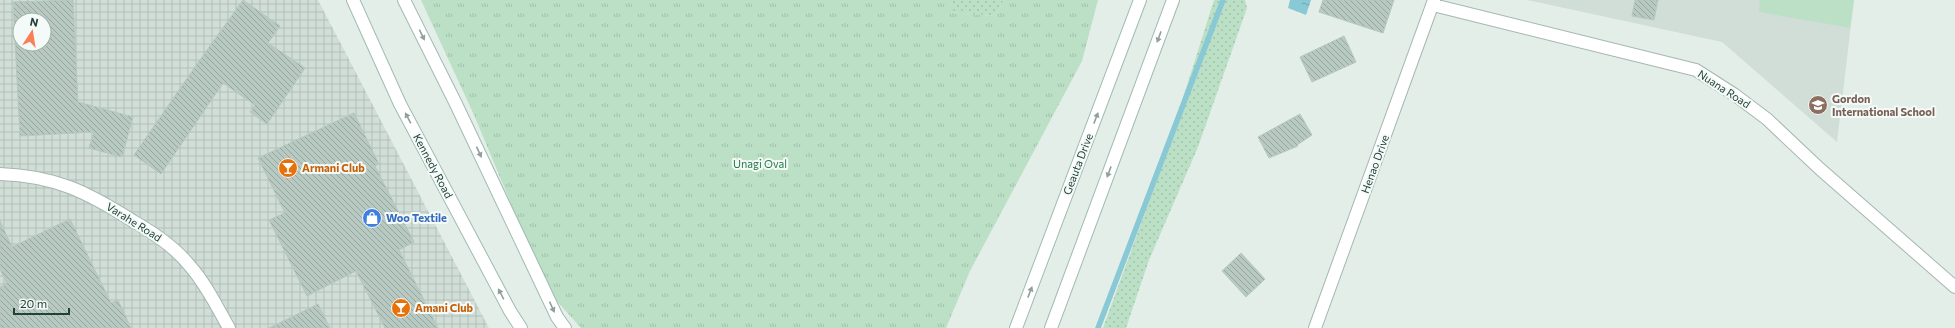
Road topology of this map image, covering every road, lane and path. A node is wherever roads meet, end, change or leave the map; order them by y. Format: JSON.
{"nodes":[{"id":1,"x":353,"y":0,"type":"edge"},
{"id":2,"x":404,"y":0,"type":"edge"},
{"id":3,"x":1140,"y":0,"type":"edge"},
{"id":4,"x":1173,"y":0,"type":"edge"},
{"id":5,"x":1433,"y":2,"type":"edge"},
{"id":6,"x":0,"y":174,"type":"edge"},
{"id":7,"x":1955,"y":287,"type":"edge"},
{"id":8,"x":229,"y":328,"type":"edge"},
{"id":9,"x":521,"y":328,"type":"edge"},
{"id":10,"x":565,"y":328,"type":"edge"},
{"id":11,"x":1016,"y":328,"type":"edge"},
{"id":12,"x":1051,"y":328,"type":"edge"},
{"id":13,"x":1315,"y":328,"type":"edge"}],
"edges":[{"from":9,"to":1,"type":"main road","name":"Kennedy Road","one_way":true},
{"from":2,"to":10,"type":"main road","one_way":true},
{"from":11,"to":3,"type":"main road","name":"Geauta Drive","one_way":true},
{"from":4,"to":12,"type":"main road","one_way":true},
{"from":5,"to":7,"type":"main road","name":"Nuana Road"},
{"from":5,"to":13,"type":"main road","name":"Henao Drive"},
{"from":6,"to":8,"type":"main road","name":"Varahe Road"}]}
